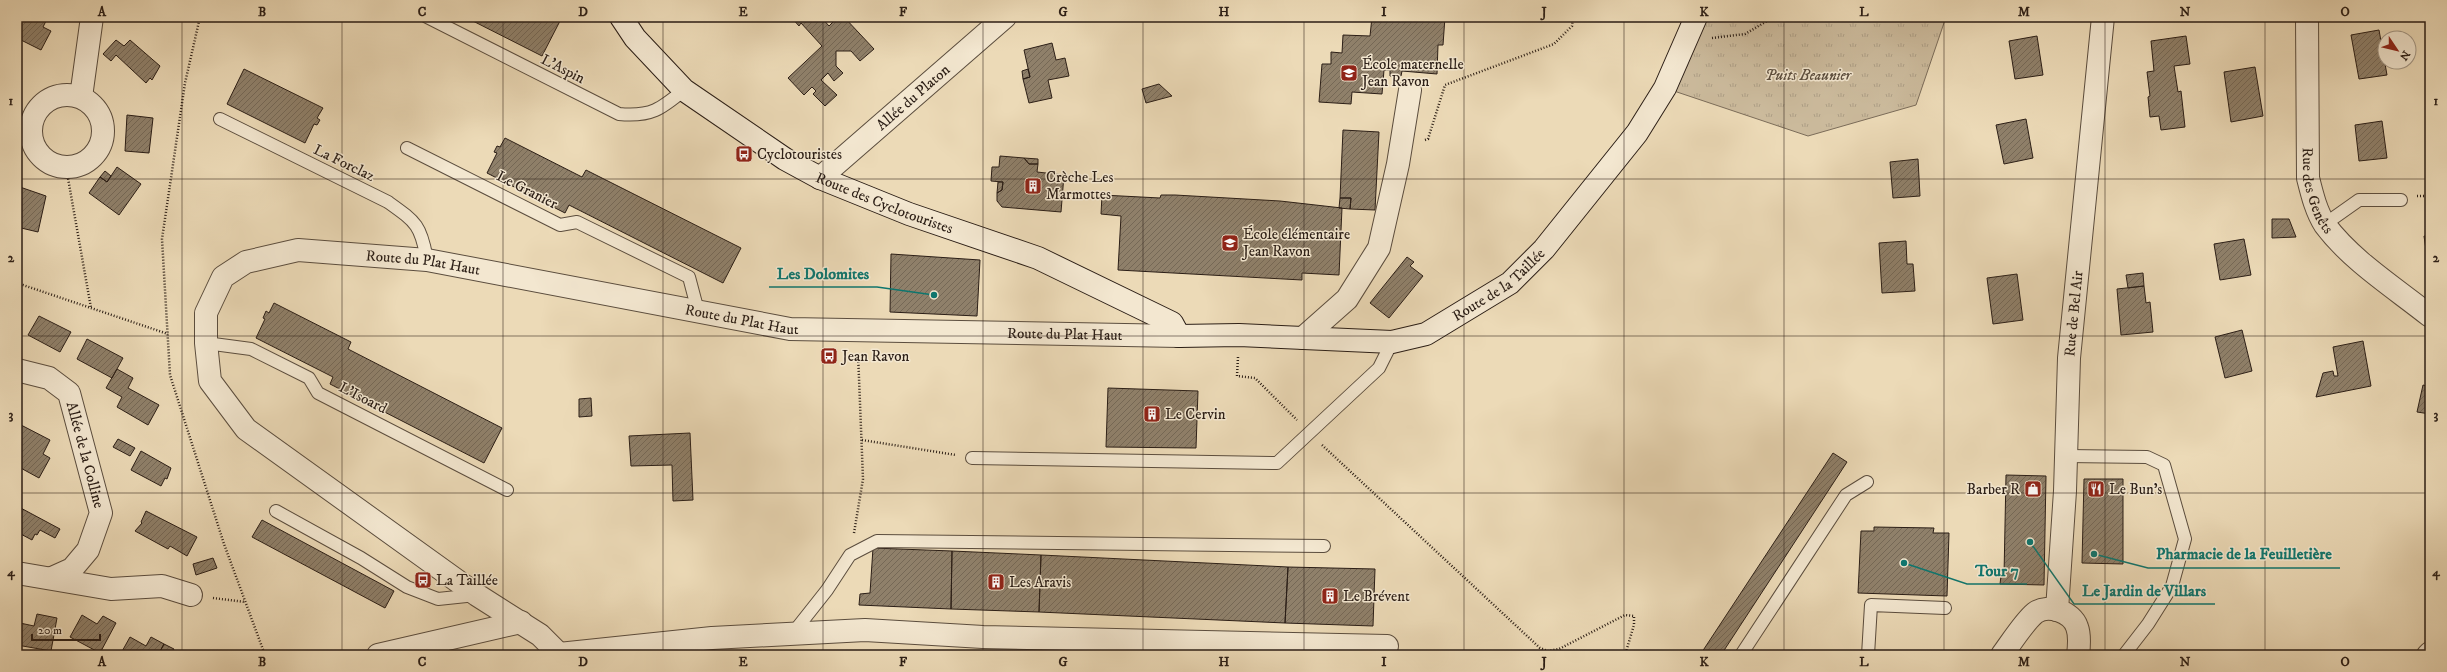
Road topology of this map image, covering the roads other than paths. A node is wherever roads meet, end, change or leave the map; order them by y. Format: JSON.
{"nodes":[{"id":1,"x":92,"y":17,"type":"edge"},
{"id":2,"x":428,"y":17,"type":"edge"},
{"id":3,"x":621,"y":17,"type":"edge"},
{"id":4,"x":1006,"y":17,"type":"edge"},
{"id":5,"x":1696,"y":17,"type":"edge"},
{"id":6,"x":2103,"y":17,"type":"edge"},
{"id":7,"x":2307,"y":17,"type":"edge"},
{"id":8,"x":684,"y":90,"type":"junction"},
{"id":9,"x":1410,"y":90,"type":"dead end"},
{"id":10,"x":81,"y":98,"type":"junction"},
{"id":11,"x":220,"y":119,"type":"dead end"},
{"id":12,"x":407,"y":148,"type":"dead end"},
{"id":13,"x":820,"y":178,"type":"junction"},
{"id":14,"x":2400,"y":200,"type":"dead end"},
{"id":15,"x":2325,"y":224,"type":"junction"},
{"id":16,"x":427,"y":260,"type":"junction"},
{"id":17,"x":698,"y":311,"type":"junction"},
{"id":18,"x":2430,"y":316,"type":"edge"},
{"id":19,"x":1179,"y":336,"type":"junction"},
{"id":20,"x":1303,"y":338,"type":"junction"},
{"id":21,"x":1392,"y":342,"type":"junction"},
{"id":22,"x":206,"y":343,"type":"junction"},
{"id":23,"x":17,"y":370,"type":"edge"},
{"id":24,"x":2067,"y":456,"type":"junction"},
{"id":25,"x":972,"y":458,"type":"road end"},
{"id":26,"x":1867,"y":482,"type":"dead end"},
{"id":27,"x":507,"y":490,"type":"dead end"},
{"id":28,"x":276,"y":511,"type":"dead end"},
{"id":29,"x":1324,"y":546,"type":"dead end"},
{"id":30,"x":17,"y":573,"type":"edge"},
{"id":31,"x":52,"y":578,"type":"junction"},
{"id":32,"x":191,"y":595,"type":"road end"},
{"id":33,"x":478,"y":595,"type":"junction"},
{"id":34,"x":1945,"y":608,"type":"dead end"},
{"id":35,"x":2057,"y":610,"type":"junction"},
{"id":36,"x":521,"y":622,"type":"junction"},
{"id":37,"x":793,"y":633,"type":"junction"},
{"id":38,"x":1387,"y":646,"type":"dead end"},
{"id":39,"x":560,"y":654,"type":"edge"},
{"id":40,"x":378,"y":655,"type":"edge"},
{"id":41,"x":1741,"y":655,"type":"edge"},
{"id":42,"x":1868,"y":655,"type":"edge"},
{"id":43,"x":2002,"y":655,"type":"edge"},
{"id":44,"x":2078,"y":655,"type":"edge"},
{"id":45,"x":2124,"y":655,"type":"edge"}],
"edges":[{"from":1,"to":10,"type":"street"},
{"from":2,"to":8,"type":"lane","name":"L'Aspin"},
{"from":3,"to":8,"type":"street","name":"Route des Cyclotouristes"},
{"from":4,"to":13,"type":"street","name":"Allée du Platon"},
{"from":5,"to":21,"type":"street","name":"Route de la Taillée"},
{"from":6,"to":24,"type":"street","name":"Rue de Bel Air"},
{"from":7,"to":15,"type":"street","name":"Rue des Genêts"},
{"from":8,"to":13,"type":"street","name":"Route des Cyclotouristes"},
{"from":9,"to":20,"type":"street"},
{"from":10,"to":10,"type":"street"},
{"from":11,"to":16,"type":"lane","name":"La Forclaz"},
{"from":12,"to":17,"type":"lane","name":"Le Granier"},
{"from":13,"to":19,"type":"street","name":"Route des Cyclotouristes"},
{"from":14,"to":15,"type":"lane"},
{"from":15,"to":18,"type":"street","name":"Rue des Genêts"},
{"from":16,"to":17,"type":"street","name":"Route du Plat Haut"},
{"from":16,"to":22,"type":"street","name":"Route du Plat Haut"},
{"from":17,"to":19,"type":"street","name":"Route du Plat Haut"},
{"from":19,"to":20,"type":"street","name":"Route de la Taillée"},
{"from":20,"to":21,"type":"street","name":"Route de la Taillée"},
{"from":21,"to":25,"type":"lane"},
{"from":22,"to":27,"type":"lane","name":"L'Isoard"},
{"from":22,"to":33,"type":"street","name":"Route du Plat Haut"},
{"from":23,"to":31,"type":"street","name":"Allée de la Colline"},
{"from":24,"to":35,"type":"street","name":"Rue de Bel Air"},
{"from":24,"to":45,"type":"lane"},
{"from":26,"to":41,"type":"lane"},
{"from":28,"to":33,"type":"lane"},
{"from":29,"to":37,"type":"lane"},
{"from":30,"to":31,"type":"street"},
{"from":31,"to":32,"type":"street"},
{"from":33,"to":36,"type":"street","name":"Route du Plat Haut"},
{"from":34,"to":42,"type":"lane"},
{"from":35,"to":43,"type":"street"},
{"from":35,"to":44,"type":"street"},
{"from":36,"to":39,"type":"street","name":"Route du Plat Haut"},
{"from":36,"to":40,"type":"street"},
{"from":37,"to":38,"type":"street"},
{"from":37,"to":39,"type":"street"}]}
